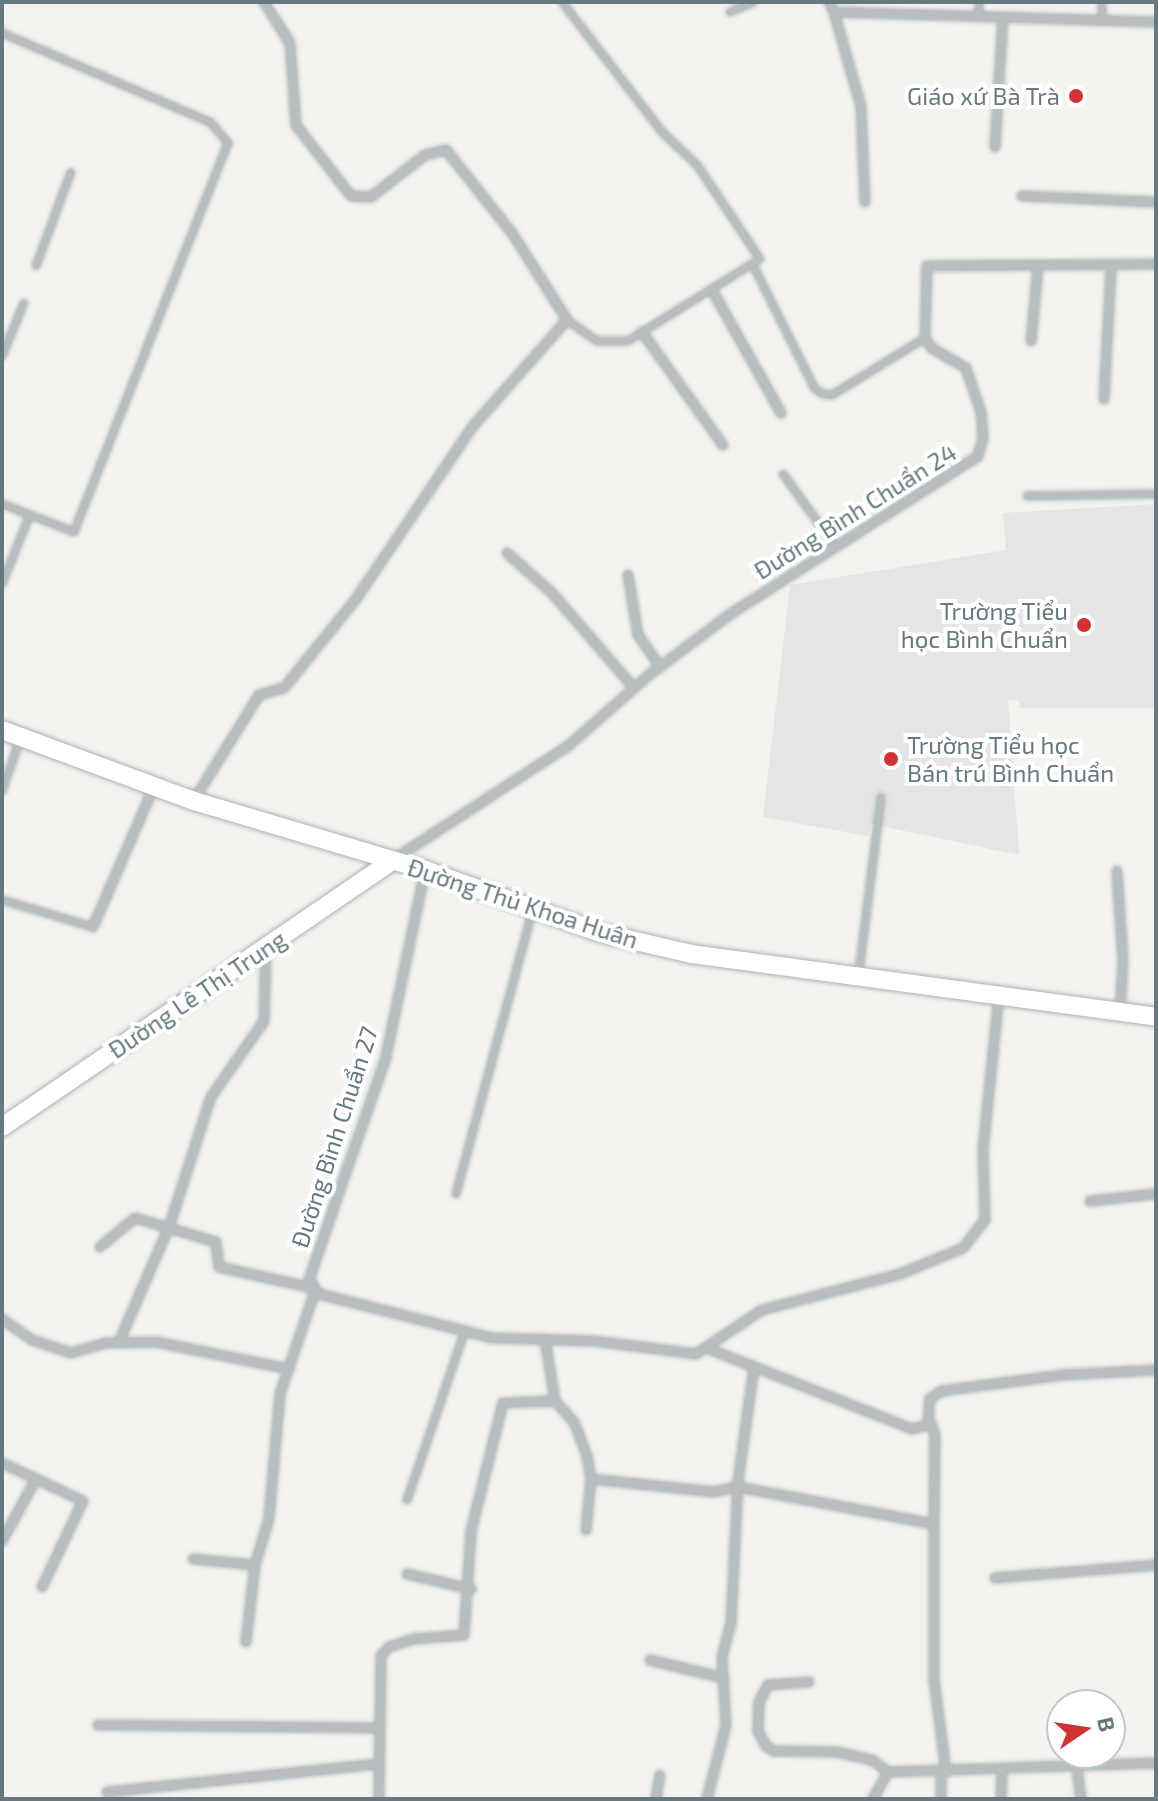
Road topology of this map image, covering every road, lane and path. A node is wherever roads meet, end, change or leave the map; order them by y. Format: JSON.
{"nodes":[{"id":1,"x":264,"y":2,"type":"edge"},
{"id":2,"x":562,"y":2,"type":"edge"},
{"id":3,"x":753,"y":2,"type":"edge"},
{"id":4,"x":829,"y":2,"type":"edge"},
{"id":5,"x":979,"y":2,"type":"edge"},
{"id":6,"x":1102,"y":2,"type":"edge"},
{"id":7,"x":730,"y":12,"type":"dead end"},
{"id":8,"x":834,"y":12,"type":"junction"},
{"id":9,"x":979,"y":17,"type":"junction"},
{"id":10,"x":1003,"y":18,"type":"junction"},
{"id":11,"x":1102,"y":20,"type":"junction"},
{"id":12,"x":1156,"y":22,"type":"edge"},
{"id":13,"x":2,"y":33,"type":"edge"},
{"id":14,"x":995,"y":147,"type":"dead end"},
{"id":15,"x":71,"y":172,"type":"dead end"},
{"id":16,"x":1022,"y":196,"type":"dead end"},
{"id":17,"x":865,"y":202,"type":"dead end"},
{"id":18,"x":1156,"y":202,"type":"edge"},
{"id":19,"x":1156,"y":264,"type":"edge"},
{"id":20,"x":36,"y":266,"type":"dead end"},
{"id":21,"x":754,"y":267,"type":"junction"},
{"id":22,"x":1038,"y":267,"type":"junction"},
{"id":23,"x":1111,"y":268,"type":"junction"},
{"id":24,"x":712,"y":290,"type":"junction"},
{"id":25,"x":24,"y":303,"type":"dead end"},
{"id":26,"x":567,"y":320,"type":"junction"},
{"id":27,"x":642,"y":332,"type":"junction"},
{"id":28,"x":925,"y":338,"type":"junction"},
{"id":29,"x":1031,"y":341,"type":"dead end"},
{"id":30,"x":2,"y":356,"type":"edge"},
{"id":31,"x":1104,"y":399,"type":"dead end"},
{"id":32,"x":781,"y":413,"type":"dead end"},
{"id":33,"x":723,"y":445,"type":"dead end"},
{"id":34,"x":783,"y":474,"type":"dead end"},
{"id":35,"x":1156,"y":494,"type":"edge"},
{"id":36,"x":1027,"y":496,"type":"dead end"},
{"id":37,"x":2,"y":504,"type":"edge"},
{"id":38,"x":29,"y":517,"type":"junction"},
{"id":39,"x":835,"y":546,"type":"junction"},
{"id":40,"x":507,"y":553,"type":"dead end"},
{"id":41,"x":628,"y":575,"type":"dead end"},
{"id":42,"x":2,"y":584,"type":"edge"},
{"id":43,"x":660,"y":667,"type":"junction"},
{"id":44,"x":634,"y":688,"type":"junction"},
{"id":45,"x":2,"y":730,"type":"edge"},
{"id":46,"x":21,"y":737,"type":"junction"},
{"id":47,"x":155,"y":786,"type":"junction"},
{"id":48,"x":2,"y":791,"type":"edge"},
{"id":49,"x":881,"y":797,"type":"dead end"},
{"id":50,"x":194,"y":801,"type":"junction"},
{"id":51,"x":392,"y":861,"type":"junction"},
{"id":52,"x":425,"y":870,"type":"junction"},
{"id":53,"x":1117,"y":871,"type":"dead end"},
{"id":54,"x":2,"y":900,"type":"edge"},
{"id":55,"x":533,"y":909,"type":"junction"},
{"id":56,"x":93,"y":927,"type":"joint"},
{"id":57,"x":266,"y":947,"type":"junction"},
{"id":58,"x":859,"y":976,"type":"junction"},
{"id":59,"x":999,"y":995,"type":"junction"},
{"id":60,"x":1120,"y":1012,"type":"junction"},
{"id":61,"x":1156,"y":1017,"type":"edge"},
{"id":62,"x":2,"y":1127,"type":"edge"},
{"id":63,"x":456,"y":1194,"type":"dead end"},
{"id":64,"x":1156,"y":1194,"type":"edge"},
{"id":65,"x":1090,"y":1201,"type":"dead end"},
{"id":66,"x":169,"y":1227,"type":"junction"},
{"id":67,"x":100,"y":1247,"type":"dead end"},
{"id":68,"x":314,"y":1289,"type":"junction"},
{"id":69,"x":2,"y":1319,"type":"edge"},
{"id":70,"x":465,"y":1331,"type":"junction"},
{"id":71,"x":545,"y":1339,"type":"junction"},
{"id":72,"x":119,"y":1342,"type":"junction"},
{"id":73,"x":709,"y":1349,"type":"junction"},
{"id":74,"x":754,"y":1367,"type":"junction"},
{"id":75,"x":289,"y":1369,"type":"junction"},
{"id":76,"x":1156,"y":1370,"type":"edge"},
{"id":77,"x":555,"y":1401,"type":"junction"},
{"id":78,"x":930,"y":1420,"type":"junction"},
{"id":79,"x":2,"y":1463,"type":"edge"},
{"id":80,"x":36,"y":1479,"type":"junction"},
{"id":81,"x":591,"y":1479,"type":"junction"},
{"id":82,"x":738,"y":1487,"type":"junction"},
{"id":83,"x":407,"y":1500,"type":"dead end"},
{"id":84,"x":934,"y":1524,"type":"junction"},
{"id":85,"x":586,"y":1530,"type":"dead end"},
{"id":86,"x":2,"y":1541,"type":"edge"},
{"id":87,"x":193,"y":1559,"type":"dead end"},
{"id":88,"x":255,"y":1565,"type":"junction"},
{"id":89,"x":1156,"y":1565,"type":"edge"},
{"id":90,"x":407,"y":1574,"type":"dead end"},
{"id":91,"x":995,"y":1578,"type":"dead end"},
{"id":92,"x":42,"y":1587,"type":"dead end"},
{"id":93,"x":471,"y":1589,"type":"junction"},
{"id":94,"x":246,"y":1642,"type":"dead end"},
{"id":95,"x":650,"y":1660,"type":"dead end"},
{"id":96,"x":724,"y":1678,"type":"junction"},
{"id":97,"x":809,"y":1682,"type":"dead end"},
{"id":98,"x":98,"y":1725,"type":"dead end"},
{"id":99,"x":377,"y":1728,"type":"junction"},
{"id":100,"x":1156,"y":1763,"type":"edge"},
{"id":101,"x":378,"y":1764,"type":"junction"},
{"id":102,"x":1126,"y":1765,"type":"edge"},
{"id":103,"x":1047,"y":1769,"type":"edge"},
{"id":104,"x":1077,"y":1769,"type":"edge"},
{"id":105,"x":888,"y":1772,"type":"junction"},
{"id":106,"x":943,"y":1772,"type":"junction"},
{"id":107,"x":1002,"y":1772,"type":"junction"},
{"id":108,"x":660,"y":1775,"type":"dead end"},
{"id":109,"x":107,"y":1792,"type":"dead end"},
{"id":110,"x":379,"y":1799,"type":"edge"},
{"id":111,"x":656,"y":1799,"type":"edge"},
{"id":112,"x":707,"y":1799,"type":"edge"},
{"id":113,"x":873,"y":1799,"type":"edge"},
{"id":114,"x":941,"y":1799,"type":"edge"},
{"id":115,"x":1001,"y":1799,"type":"edge"},
{"id":116,"x":1081,"y":1799,"type":"edge"}],
"edges":[{"from":1,"to":26,"type":"street"},
{"from":2,"to":21,"type":"lane"},
{"from":3,"to":7,"type":"lane"},
{"from":4,"to":8,"type":"street"},
{"from":5,"to":9,"type":"lane"},
{"from":6,"to":11,"type":"lane"},
{"from":8,"to":9,"type":"street"},
{"from":8,"to":17,"type":"street"},
{"from":9,"to":10,"type":"street"},
{"from":10,"to":11,"type":"street"},
{"from":10,"to":14,"type":"street"},
{"from":11,"to":12,"type":"street"},
{"from":13,"to":38,"type":"lane"},
{"from":15,"to":20,"type":"lane"},
{"from":16,"to":18,"type":"street"},
{"from":19,"to":23,"type":"street"},
{"from":21,"to":24,"type":"lane"},
{"from":21,"to":28,"type":"lane"},
{"from":22,"to":23,"type":"street"},
{"from":22,"to":28,"type":"street"},
{"from":22,"to":29,"type":"street"},
{"from":23,"to":31,"type":"street"},
{"from":24,"to":27,"type":"lane"},
{"from":24,"to":32,"type":"street"},
{"from":25,"to":30,"type":"lane"},
{"from":26,"to":27,"type":"lane"},
{"from":26,"to":50,"type":"street"},
{"from":27,"to":33,"type":"street"},
{"from":28,"to":39,"type":"street","name":"Đường Bình Chuẩn 24"},
{"from":34,"to":39,"type":"lane"},
{"from":35,"to":36,"type":"lane"},
{"from":37,"to":38,"type":"lane"},
{"from":38,"to":42,"type":"lane"},
{"from":39,"to":43,"type":"street","name":"Đường Bình Chuẩn 24"},
{"from":40,"to":44,"type":"street"},
{"from":41,"to":43,"type":"street"},
{"from":43,"to":44,"type":"street","name":"Đường Bình Chuẩn 24"},
{"from":44,"to":51,"type":"street","name":"Đường Bình Chuẩn 24"},
{"from":45,"to":46,"type":"main road","name":"Đường Thủ Khoa Huân"},
{"from":46,"to":47,"type":"main road","name":"Đường Thủ Khoa Huân"},
{"from":46,"to":48,"type":"lane"},
{"from":47,"to":50,"type":"main road","name":"Đường Thủ Khoa Huân"},
{"from":47,"to":56,"type":"street"},
{"from":49,"to":58,"type":"lane"},
{"from":50,"to":51,"type":"main road","name":"Đường Thủ Khoa Huân"},
{"from":51,"to":52,"type":"main road","name":"Đường Thủ Khoa Huân"},
{"from":51,"to":57,"type":"main road","name":"Đường Lê Thị Trung"},
{"from":52,"to":55,"type":"main road","name":"Đường Thủ Khoa Huân"},
{"from":52,"to":68,"type":"street","name":"Đường Bình Chuẩn 27"},
{"from":53,"to":60,"type":"street"},
{"from":54,"to":56,"type":"lane"},
{"from":55,"to":58,"type":"main road","name":"Đường Thủ Khoa Huân"},
{"from":55,"to":63,"type":"lane"},
{"from":57,"to":62,"type":"main road","name":"Đường Lê Thị Trung"},
{"from":57,"to":66,"type":"street"},
{"from":58,"to":59,"type":"main road","name":"Đường Thủ Khoa Huân"},
{"from":59,"to":60,"type":"main road","name":"Đường Thủ Khoa Huân"},
{"from":59,"to":73,"type":"street"},
{"from":60,"to":61,"type":"main road","name":"Đường Thủ Khoa Huân"},
{"from":64,"to":65,"type":"street"},
{"from":66,"to":67,"type":"street"},
{"from":66,"to":68,"type":"street"},
{"from":66,"to":72,"type":"street"},
{"from":68,"to":70,"type":"street"},
{"from":68,"to":75,"type":"street","name":"Đường Bình Chuẩn 27"},
{"from":69,"to":72,"type":"street"},
{"from":70,"to":71,"type":"street"},
{"from":70,"to":83,"type":"lane"},
{"from":71,"to":73,"type":"street"},
{"from":71,"to":77,"type":"street"},
{"from":72,"to":75,"type":"street"},
{"from":73,"to":74,"type":"street"},
{"from":74,"to":78,"type":"street"},
{"from":74,"to":82,"type":"street"},
{"from":75,"to":88,"type":"street","name":"Đường Bình Chuẩn 27"},
{"from":76,"to":78,"type":"street"},
{"from":77,"to":81,"type":"street"},
{"from":77,"to":93,"type":"street"},
{"from":78,"to":84,"type":"street"},
{"from":79,"to":80,"type":"street"},
{"from":80,"to":86,"type":"street"},
{"from":80,"to":92,"type":"street"},
{"from":81,"to":82,"type":"street"},
{"from":81,"to":85,"type":"street"},
{"from":82,"to":84,"type":"street"},
{"from":82,"to":96,"type":"street"},
{"from":84,"to":106,"type":"street"},
{"from":87,"to":88,"type":"street"},
{"from":88,"to":94,"type":"street","name":"Đường Bình Chuẩn 27"},
{"from":89,"to":91,"type":"street"},
{"from":90,"to":93,"type":"street"},
{"from":93,"to":99,"type":"street"},
{"from":95,"to":96,"type":"street"},
{"from":96,"to":112,"type":"street"},
{"from":97,"to":105,"type":"street"},
{"from":98,"to":99,"type":"street"},
{"from":99,"to":101,"type":"street"},
{"from":100,"to":102,"type":"street"},
{"from":101,"to":109,"type":"street"},
{"from":101,"to":110,"type":"street"},
{"from":103,"to":107,"type":"street"},
{"from":104,"to":116,"type":"street"},
{"from":105,"to":106,"type":"street"},
{"from":105,"to":113,"type":"street"},
{"from":106,"to":107,"type":"street"},
{"from":106,"to":114,"type":"street"},
{"from":107,"to":115,"type":"street"},
{"from":108,"to":111,"type":"street"}]}
